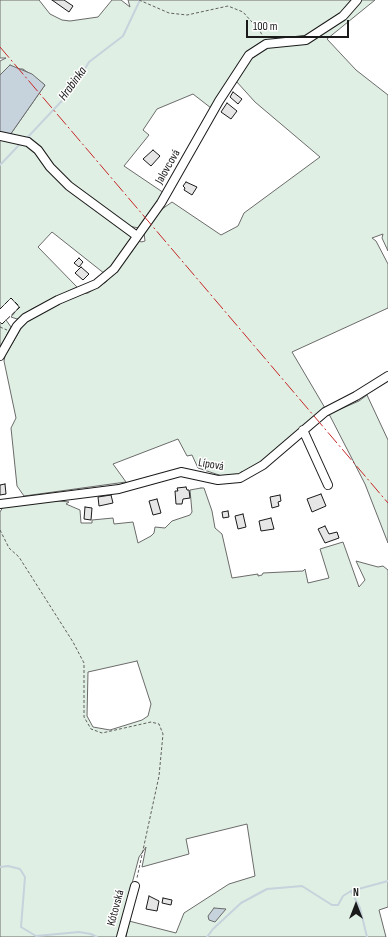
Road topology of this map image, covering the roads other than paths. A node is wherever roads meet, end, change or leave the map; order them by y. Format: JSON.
{"nodes":[{"id":1,"x":357,"y":0,"type":"edge"},
{"id":2,"x":4,"y":137,"type":"edge"},
{"id":3,"x":137,"y":236,"type":"junction"},
{"id":4,"x":0,"y":356,"type":"edge"},
{"id":5,"x":388,"y":376,"type":"edge"},
{"id":6,"x":303,"y":430,"type":"junction"},
{"id":7,"x":328,"y":485,"type":"dead end"},
{"id":8,"x":0,"y":504,"type":"edge"},
{"id":9,"x":135,"y":886,"type":"road end"},
{"id":10,"x":121,"y":937,"type":"edge"}],
"edges":[{"from":1,"to":3,"type":"street","name":"Jalovcová"},
{"from":2,"to":3,"type":"street"},
{"from":3,"to":4,"type":"street","name":"Jalovcová"},
{"from":5,"to":6,"type":"street","name":"Lípová"},
{"from":6,"to":7,"type":"street"},
{"from":6,"to":8,"type":"street","name":"Lípová"},
{"from":9,"to":10,"type":"street","name":"Kótovská"}]}
